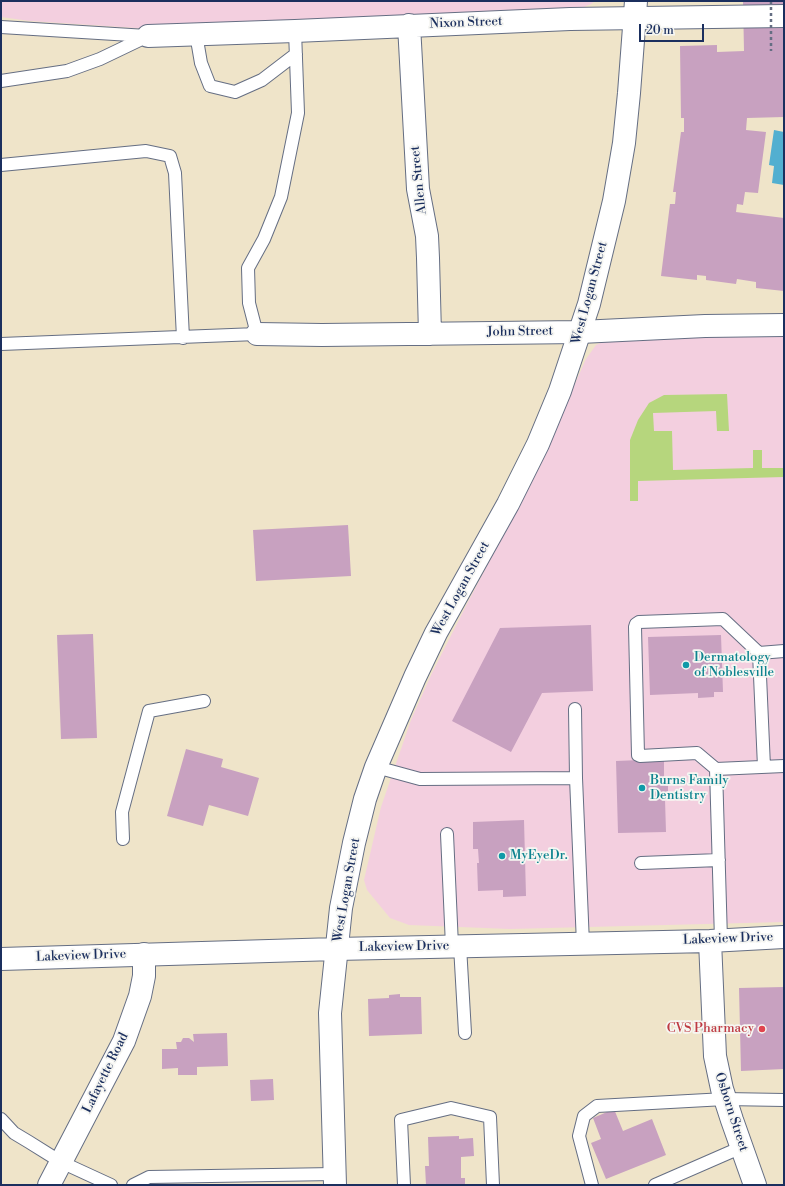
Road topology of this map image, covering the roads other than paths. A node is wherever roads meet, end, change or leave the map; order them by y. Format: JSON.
{"nodes":[{"id":1,"x":636,"y":10,"type":"edge"},
{"id":2,"x":784,"y":16,"type":"edge"},
{"id":3,"x":409,"y":26,"type":"junction"},
{"id":4,"x":1,"y":27,"type":"edge"},
{"id":5,"x":295,"y":31,"type":"junction"},
{"id":6,"x":196,"y":34,"type":"junction"},
{"id":7,"x":148,"y":36,"type":"junction"},
{"id":8,"x":296,"y":54,"type":"junction"},
{"id":9,"x":1,"y":80,"type":"edge"},
{"id":10,"x":1,"y":165,"type":"edge"},
{"id":11,"x":784,"y":325,"type":"edge"},
{"id":12,"x":580,"y":332,"type":"junction"},
{"id":13,"x":257,"y":334,"type":"junction"},
{"id":14,"x":430,"y":334,"type":"junction"},
{"id":15,"x":182,"y":338,"type":"junction"},
{"id":16,"x":1,"y":344,"type":"edge"},
{"id":17,"x":784,"y":651,"type":"edge"},
{"id":18,"x":759,"y":653,"type":"junction"},
{"id":19,"x":204,"y":701,"type":"dead end"},
{"id":20,"x":575,"y":709,"type":"dead end"},
{"id":21,"x":784,"y":766,"type":"edge"},
{"id":22,"x":376,"y":767,"type":"junction"},
{"id":23,"x":764,"y":767,"type":"junction"},
{"id":24,"x":716,"y":769,"type":"junction"},
{"id":25,"x":576,"y":778,"type":"junction"},
{"id":26,"x":447,"y":834,"type":"dead end"},
{"id":27,"x":123,"y":839,"type":"dead end"},
{"id":28,"x":719,"y":860,"type":"junction"},
{"id":29,"x":641,"y":863,"type":"dead end"},
{"id":30,"x":784,"y":937,"type":"edge"},
{"id":31,"x":716,"y":941,"type":"junction"},
{"id":32,"x":582,"y":944,"type":"junction"},
{"id":33,"x":456,"y":946,"type":"junction"},
{"id":34,"x":336,"y":948,"type":"junction"},
{"id":35,"x":144,"y":954,"type":"junction"},
{"id":36,"x":1,"y":959,"type":"edge"},
{"id":37,"x":465,"y":1033,"type":"dead end"},
{"id":38,"x":725,"y":1099,"type":"junction"},
{"id":39,"x":784,"y":1100,"type":"edge"},
{"id":40,"x":1,"y":1119,"type":"edge"},
{"id":41,"x":742,"y":1147,"type":"junction"},
{"id":42,"x":61,"y":1162,"type":"junction"},
{"id":43,"x":334,"y":1179,"type":"edge"},
{"id":44,"x":248,"y":1180,"type":"edge"},
{"id":45,"x":49,"y":1185,"type":"edge"},
{"id":46,"x":111,"y":1185,"type":"edge"},
{"id":47,"x":133,"y":1185,"type":"edge"},
{"id":48,"x":404,"y":1185,"type":"edge"},
{"id":49,"x":493,"y":1185,"type":"edge"},
{"id":50,"x":592,"y":1185,"type":"edge"},
{"id":51,"x":655,"y":1185,"type":"edge"},
{"id":52,"x":755,"y":1185,"type":"edge"}],
"edges":[{"from":1,"to":2,"type":"street","name":"Nixon Street"},
{"from":1,"to":3,"type":"street","name":"Nixon Street"},
{"from":1,"to":12,"type":"street","name":"West Logan Street"},
{"from":3,"to":5,"type":"street","name":"Nixon Street"},
{"from":3,"to":14,"type":"street","name":"Allen Street"},
{"from":4,"to":7,"type":"lane"},
{"from":5,"to":6,"type":"street","name":"Nixon Street"},
{"from":5,"to":8,"type":"lane"},
{"from":6,"to":7,"type":"street","name":"Nixon Street"},
{"from":6,"to":8,"type":"lane"},
{"from":7,"to":9,"type":"lane"},
{"from":8,"to":13,"type":"lane"},
{"from":10,"to":15,"type":"lane"},
{"from":11,"to":12,"type":"street","name":"John Street"},
{"from":12,"to":14,"type":"street","name":"John Street"},
{"from":12,"to":22,"type":"street","name":"West Logan Street"},
{"from":13,"to":14,"type":"street","name":"John Street"},
{"from":13,"to":15,"type":"lane"},
{"from":15,"to":16,"type":"lane"},
{"from":17,"to":18,"type":"lane"},
{"from":18,"to":23,"type":"lane"},
{"from":18,"to":24,"type":"lane"},
{"from":19,"to":27,"type":"lane"},
{"from":20,"to":25,"type":"lane"},
{"from":21,"to":23,"type":"lane"},
{"from":22,"to":25,"type":"lane"},
{"from":22,"to":34,"type":"street","name":"West Logan Street"},
{"from":23,"to":24,"type":"lane"},
{"from":24,"to":28,"type":"lane"},
{"from":25,"to":32,"type":"lane"},
{"from":26,"to":33,"type":"lane"},
{"from":28,"to":29,"type":"lane"},
{"from":28,"to":31,"type":"lane"},
{"from":30,"to":31,"type":"street","name":"Lakeview Drive"},
{"from":31,"to":32,"type":"street","name":"Lakeview Drive"},
{"from":31,"to":38,"type":"street","name":"Osborn Street"},
{"from":32,"to":33,"type":"street","name":"Lakeview Drive"},
{"from":33,"to":34,"type":"street","name":"Lakeview Drive"},
{"from":33,"to":37,"type":"lane"},
{"from":34,"to":35,"type":"street","name":"Lakeview Drive"},
{"from":34,"to":43,"type":"street","name":"West Logan Street"},
{"from":35,"to":36,"type":"street","name":"Lakeview Drive"},
{"from":35,"to":42,"type":"street","name":"Lafayette Road"},
{"from":38,"to":39,"type":"lane"},
{"from":38,"to":41,"type":"street","name":"Osborn Street"},
{"from":38,"to":50,"type":"lane"},
{"from":40,"to":42,"type":"lane"},
{"from":41,"to":51,"type":"lane"},
{"from":41,"to":52,"type":"street","name":"Osborn Street"},
{"from":42,"to":45,"type":"street","name":"Lafayette Road"},
{"from":42,"to":46,"type":"lane"},
{"from":43,"to":44,"type":"lane"},
{"from":44,"to":47,"type":"lane"},
{"from":48,"to":49,"type":"lane"}]}
